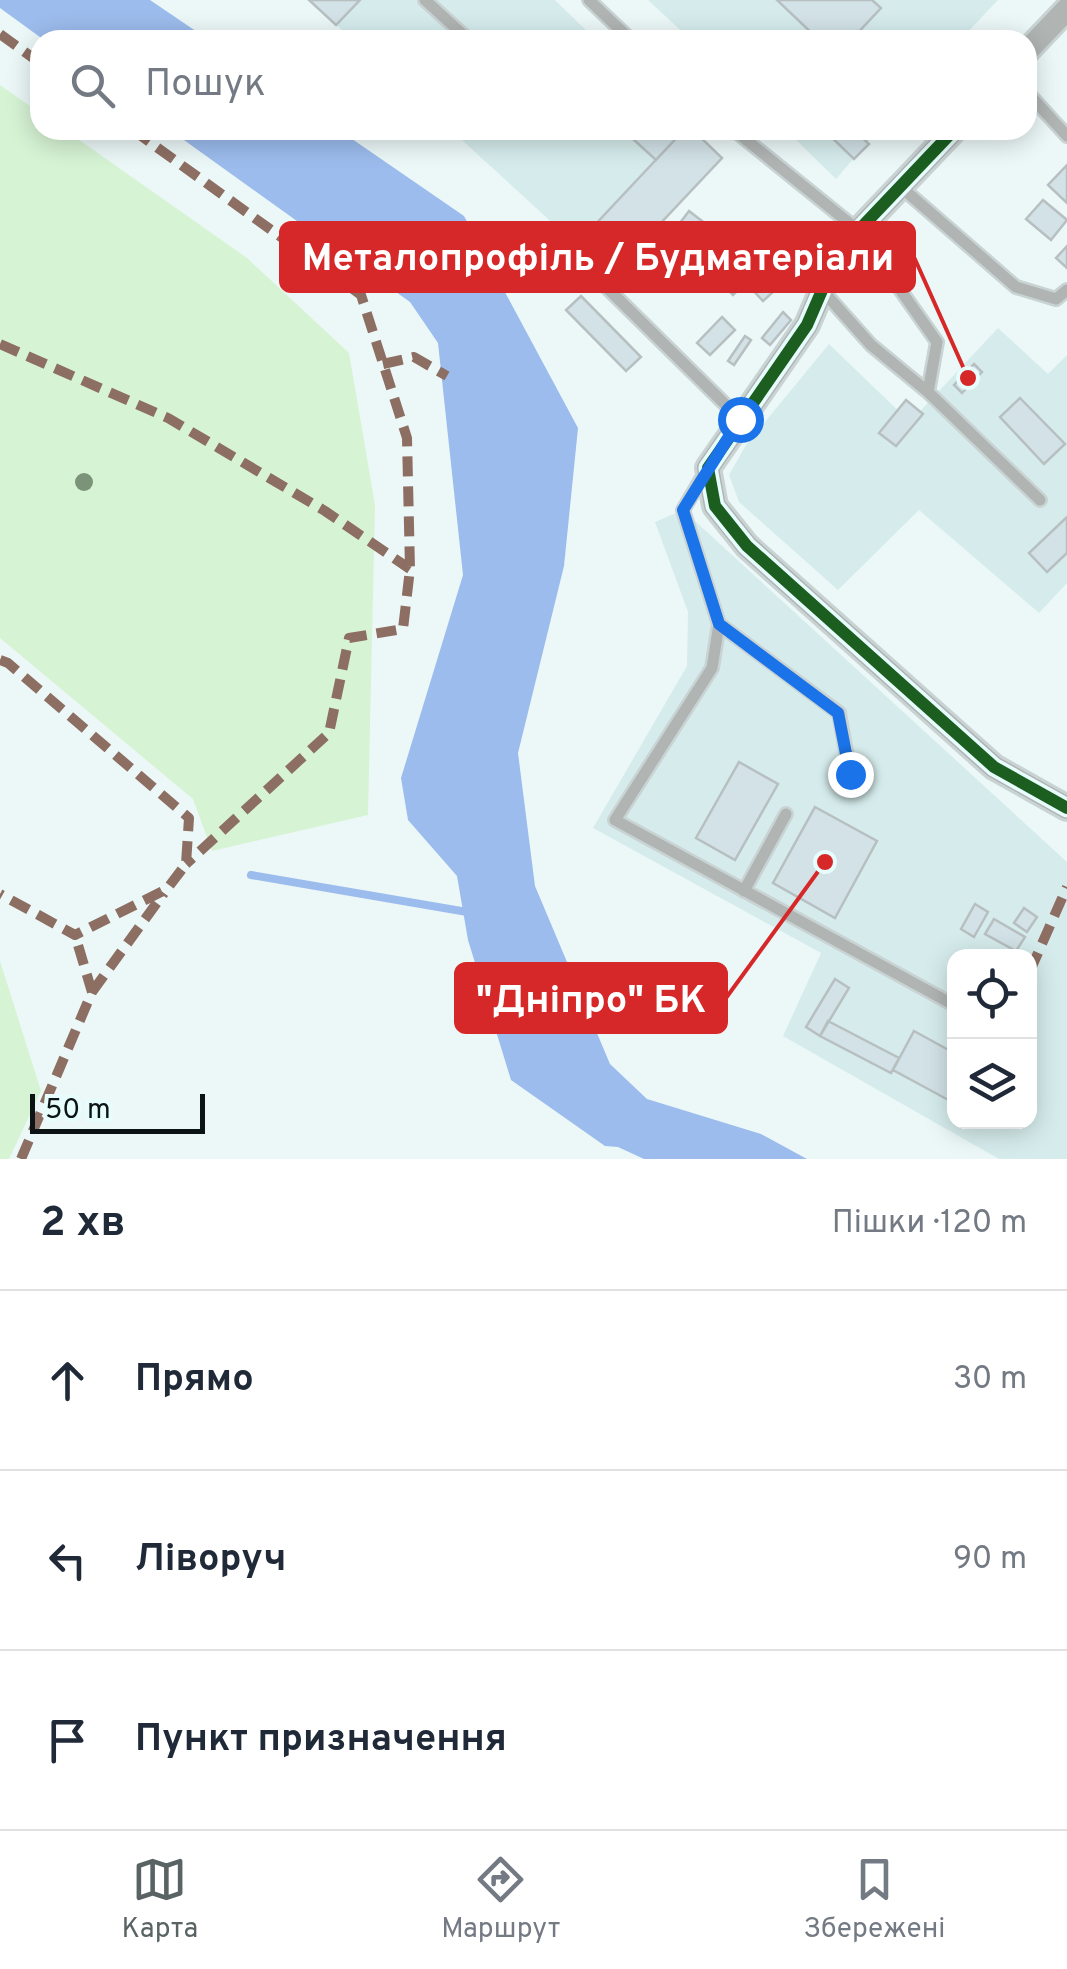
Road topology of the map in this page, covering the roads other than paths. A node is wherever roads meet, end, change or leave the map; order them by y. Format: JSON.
{"nodes":[{"id":1,"x":425,"y":0,"type":"edge"},
{"id":2,"x":589,"y":0,"type":"edge"},
{"id":3,"x":1067,"y":10,"type":"edge"},
{"id":4,"x":458,"y":30,"type":"edge"},
{"id":5,"x":620,"y":30,"type":"edge"},
{"id":6,"x":1037,"y":42,"type":"edge"},
{"id":7,"x":1037,"y":103,"type":"edge"},
{"id":8,"x":1067,"y":136,"type":"edge"},
{"id":9,"x":746,"y":140,"type":"edge"},
{"id":10,"x":945,"y":140,"type":"edge"},
{"id":11,"x":901,"y":187,"type":"junction"},
{"id":12,"x":859,"y":230,"type":"junction"},
{"id":13,"x":592,"y":273,"type":"dead end"},
{"id":14,"x":822,"y":290,"type":"junction"},
{"id":15,"x":1067,"y":290,"type":"edge"},
{"id":16,"x":928,"y":392,"type":"junction"},
{"id":17,"x":740,"y":419,"type":"junction"},
{"id":18,"x":708,"y":468,"type":"junction"},
{"id":19,"x":1040,"y":500,"type":"dead end"},
{"id":20,"x":719,"y":624,"type":"junction"},
{"id":21,"x":850,"y":774,"type":"dead end"},
{"id":22,"x":1067,"y":808,"type":"edge"},
{"id":23,"x":786,"y":814,"type":"dead end"},
{"id":24,"x":744,"y":891,"type":"junction"},
{"id":25,"x":947,"y":1001,"type":"edge"}],
"edges":[{"from":1,"to":4,"type":"lane"},
{"from":2,"to":5,"type":"lane"},
{"from":3,"to":6,"type":"street"},
{"from":7,"to":8,"type":"lane"},
{"from":9,"to":12,"type":"lane"},
{"from":10,"to":11,"type":"street"},
{"from":11,"to":12,"type":"street"},
{"from":11,"to":15,"type":"lane"},
{"from":12,"to":14,"type":"street"},
{"from":12,"to":16,"type":"lane"},
{"from":13,"to":17,"type":"lane"},
{"from":14,"to":16,"type":"lane"},
{"from":14,"to":17,"type":"street"},
{"from":16,"to":19,"type":"lane"},
{"from":17,"to":18,"type":"street"},
{"from":18,"to":20,"type":"lane"},
{"from":18,"to":22,"type":"street"},
{"from":20,"to":21,"type":"lane"},
{"from":20,"to":24,"type":"lane"},
{"from":23,"to":24,"type":"lane"},
{"from":24,"to":25,"type":"lane"}]}
